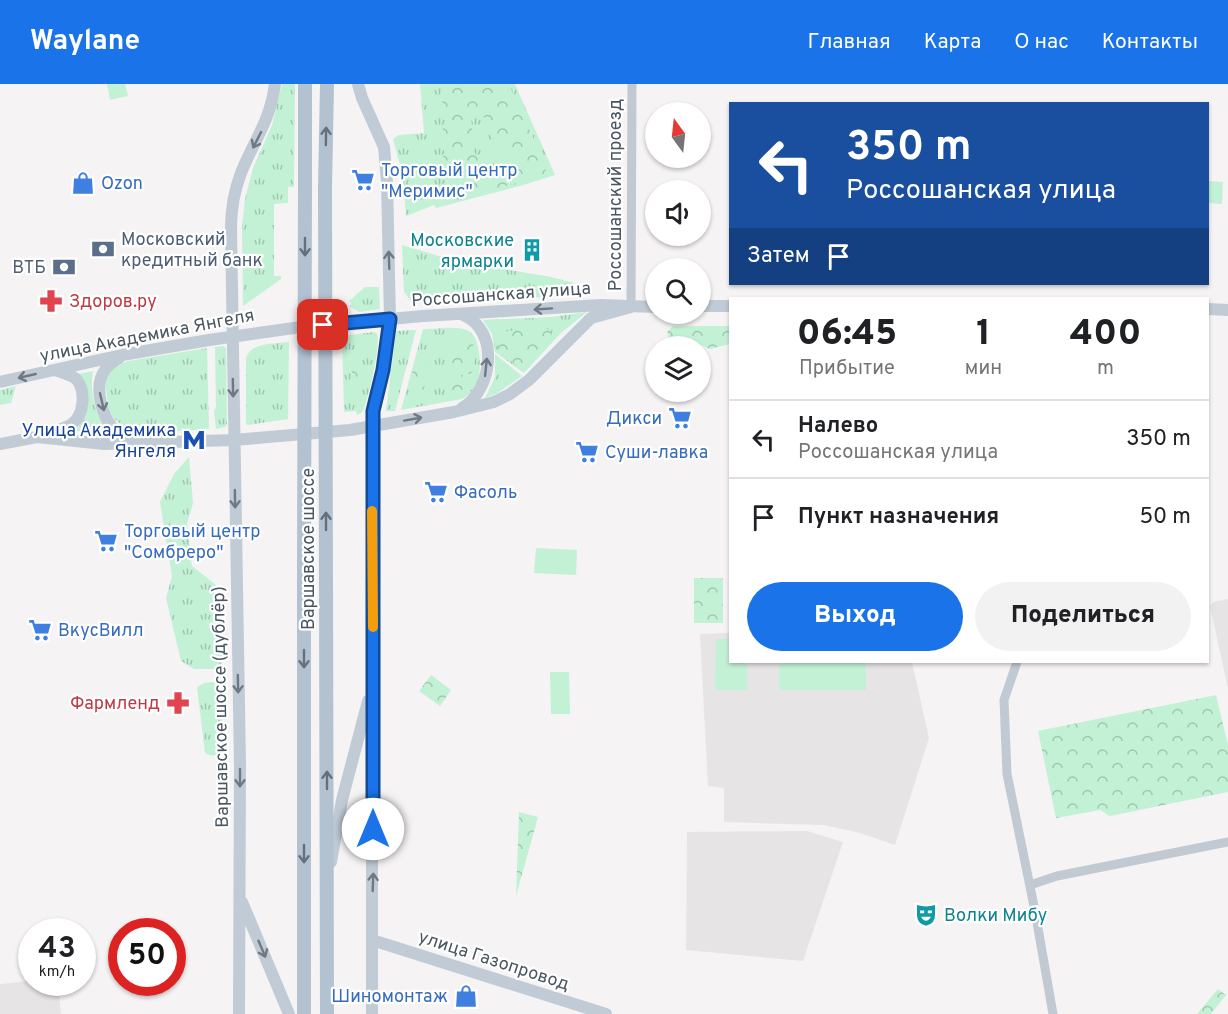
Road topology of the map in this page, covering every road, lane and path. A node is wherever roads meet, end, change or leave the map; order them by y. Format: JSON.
{"nodes":[{"id":1,"x":274,"y":84,"type":"edge"},
{"id":2,"x":305,"y":84,"type":"edge"},
{"id":3,"x":327,"y":84,"type":"edge"},
{"id":4,"x":358,"y":84,"type":"edge"},
{"id":5,"x":632,"y":84,"type":"edge"},
{"id":6,"x":711,"y":306,"type":"edge"},
{"id":7,"x":729,"y":306,"type":"edge"},
{"id":8,"x":631,"y":307,"type":"junction"},
{"id":9,"x":645,"y":307,"type":"edge"},
{"id":10,"x":1209,"y":309,"type":"edge"},
{"id":11,"x":1228,"y":310,"type":"edge"},
{"id":12,"x":464,"y":315,"type":"junction"},
{"id":13,"x":390,"y":319,"type":"junction"},
{"id":14,"x":301,"y":327,"type":"joint"},
{"id":15,"x":231,"y":337,"type":"junction"},
{"id":16,"x":122,"y":355,"type":"junction"},
{"id":17,"x":54,"y":370,"type":"junction"},
{"id":18,"x":0,"y":382,"type":"edge"},
{"id":19,"x":454,"y":412,"type":"junction"},
{"id":20,"x":372,"y":426,"type":"junction"},
{"id":21,"x":37,"y":437,"type":"junction"},
{"id":22,"x":234,"y":440,"type":"junction"},
{"id":23,"x":138,"y":443,"type":"junction"},
{"id":24,"x":0,"y":444,"type":"edge"},
{"id":25,"x":1017,"y":663,"type":"edge"},
{"id":26,"x":374,"y":680,"type":"junction"},
{"id":27,"x":1228,"y":842,"type":"edge"},
{"id":28,"x":327,"y":881,"type":"junction"},
{"id":29,"x":1030,"y":885,"type":"junction"},
{"id":30,"x":240,"y":896,"type":"junction"},
{"id":31,"x":372,"y":940,"type":"junction"},
{"id":32,"x":239,"y":1014,"type":"edge"},
{"id":33,"x":289,"y":1014,"type":"edge"},
{"id":34,"x":304,"y":1014,"type":"edge"},
{"id":35,"x":327,"y":1014,"type":"edge"},
{"id":36,"x":372,"y":1014,"type":"edge"},
{"id":37,"x":606,"y":1014,"type":"edge"},
{"id":38,"x":1053,"y":1014,"type":"edge"}],
"edges":[{"from":1,"to":15,"type":"main road","name":"Варшавское шоссе (дублёр)","one_way":true},
{"from":2,"to":34,"type":"main road","name":"Варшавское шоссе","one_way":true,"bridge":true},
{"from":28,"to":3,"type":"main road","name":"Варшавское шоссе","one_way":true,"bridge":true},
{"from":13,"to":4,"type":"main road","one_way":true},
{"from":5,"to":8,"type":"street","name":"Россошанский проезд"},
{"from":6,"to":7,"type":"main road"},
{"from":8,"to":9,"type":"main road","name":"Россошанская улица"},
{"from":8,"to":12,"type":"main road","name":"Россошанская улица","one_way":true},
{"from":8,"to":19,"type":"main road","name":"Россошанская улица"},
{"from":10,"to":11,"type":"main road"},
{"from":12,"to":13,"type":"main road","name":"Россошанская улица"},
{"from":19,"to":12,"type":"main road","one_way":true},
{"from":13,"to":14,"type":"main road","name":"Россошанская улица"},
{"from":13,"to":20,"type":"main road"},
{"from":14,"to":15,"type":"main road","name":"улица Академика Янгеля"},
{"from":15,"to":16,"type":"main road","name":"улица Академика Янгеля"},
{"from":15,"to":22,"type":"main road","name":"Варшавское шоссе (дублёр)","one_way":true},
{"from":16,"to":17,"type":"main road","name":"улица Академика Янгеля"},
{"from":16,"to":23,"type":"main road","one_way":true},
{"from":17,"to":18,"type":"main road","name":"улица Академика Янгеля","one_way":true},
{"from":17,"to":21,"type":"main road"},
{"from":20,"to":19,"type":"main road","name":"Россошанская улица","one_way":true},
{"from":20,"to":22,"type":"main road"},
{"from":20,"to":26,"type":"main road"},
{"from":21,"to":23,"type":"main road"},
{"from":21,"to":24,"type":"main road"},
{"from":22,"to":23,"type":"main road"},
{"from":22,"to":30,"type":"main road","name":"Варшавское шоссе (дублёр)","one_way":true},
{"from":25,"to":29,"type":"street"},
{"from":26,"to":28,"type":"main road"},
{"from":31,"to":26,"type":"main road","one_way":true},
{"from":27,"to":29,"type":"street"},
{"from":28,"to":35,"type":"main road","name":"Варшавское шоссе"},
{"from":29,"to":38,"type":"street"},
{"from":30,"to":32,"type":"main road","name":"Варшавское шоссе (дублёр)"},
{"from":30,"to":33,"type":"main road","one_way":true},
{"from":31,"to":36,"type":"main road"},
{"from":31,"to":37,"type":"main road","name":"улица Газопровод"}]}
